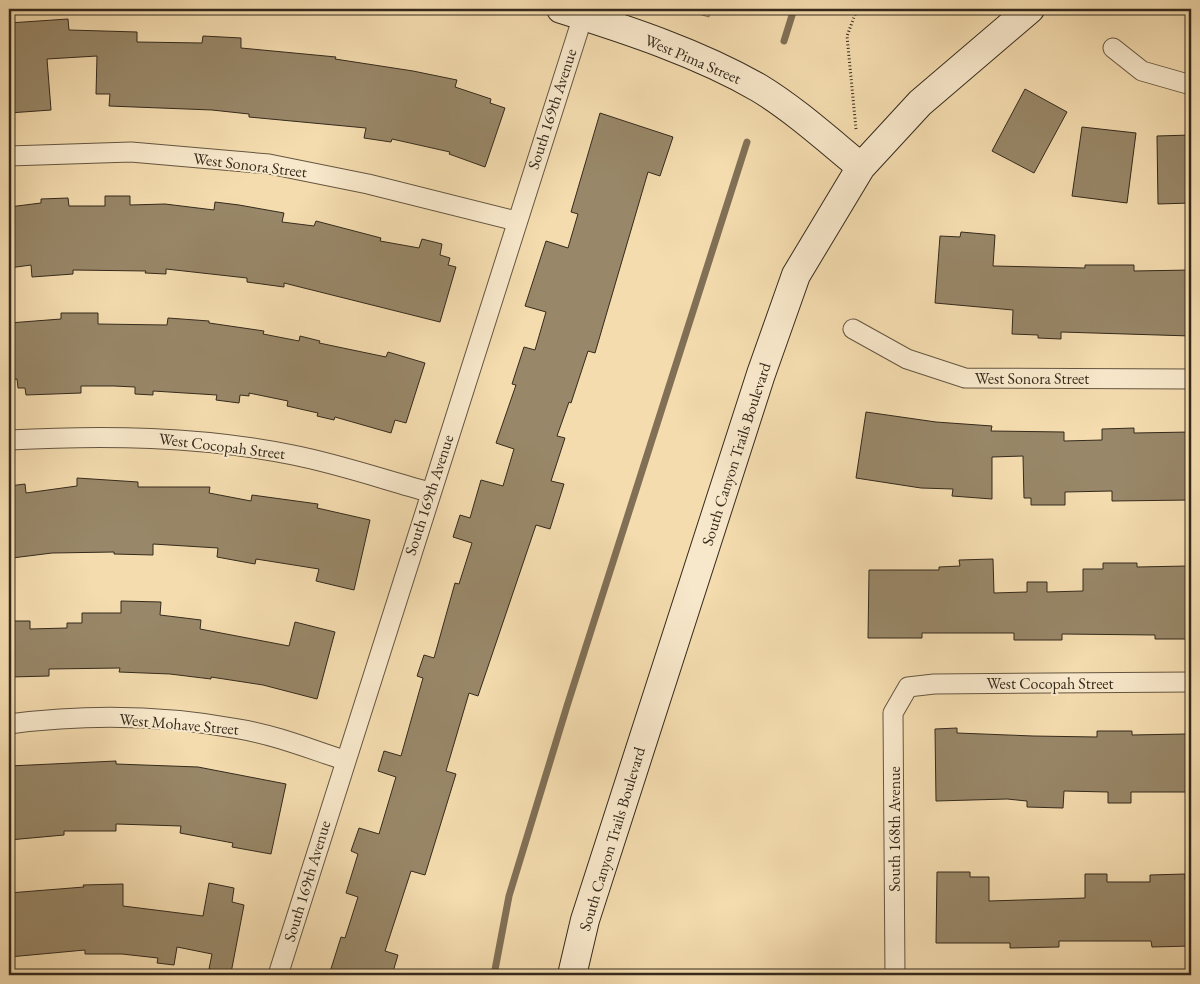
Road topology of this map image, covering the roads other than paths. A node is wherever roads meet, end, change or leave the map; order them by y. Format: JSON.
{"nodes":[{"id":1,"x":1030,"y":9,"type":"edge"},
{"id":2,"x":572,"y":12,"type":"edge"},
{"id":3,"x":1113,"y":48,"type":"dead end"},
{"id":4,"x":1191,"y":85,"type":"edge"},
{"id":5,"x":9,"y":156,"type":"edge"},
{"id":6,"x":860,"y":167,"type":"junction"},
{"id":7,"x":516,"y":221,"type":"junction"},
{"id":8,"x":853,"y":329,"type":"dead end"},
{"id":9,"x":1191,"y":379,"type":"edge"},
{"id":10,"x":9,"y":440,"type":"edge"},
{"id":11,"x":430,"y":492,"type":"junction"},
{"id":12,"x":1191,"y":682,"type":"edge"},
{"id":13,"x":908,"y":687,"type":"joint"},
{"id":14,"x":9,"y":724,"type":"edge"},
{"id":15,"x":344,"y":760,"type":"junction"},
{"id":16,"x":278,"y":975,"type":"edge"},
{"id":17,"x":577,"y":975,"type":"edge"},
{"id":18,"x":894,"y":975,"type":"edge"}],
"edges":[{"from":1,"to":6,"type":"street","name":"South Canyon Trails Boulevard"},
{"from":2,"to":6,"type":"street","name":"West Pima Street"},
{"from":2,"to":7,"type":"street","name":"South 169th Avenue"},
{"from":3,"to":4,"type":"street"},
{"from":5,"to":7,"type":"street","name":"West Sonora Street"},
{"from":6,"to":17,"type":"street","name":"South Canyon Trails Boulevard"},
{"from":7,"to":11,"type":"street","name":"South 169th Avenue"},
{"from":8,"to":9,"type":"street","name":"West Sonora Street"},
{"from":10,"to":11,"type":"street","name":"West Cocopah Street"},
{"from":11,"to":15,"type":"street","name":"South 169th Avenue"},
{"from":12,"to":13,"type":"street","name":"West Cocopah Street"},
{"from":13,"to":18,"type":"street","name":"South 168th Avenue"},
{"from":14,"to":15,"type":"street","name":"West Mohave Street"},
{"from":15,"to":16,"type":"street","name":"South 169th Avenue"}]}
